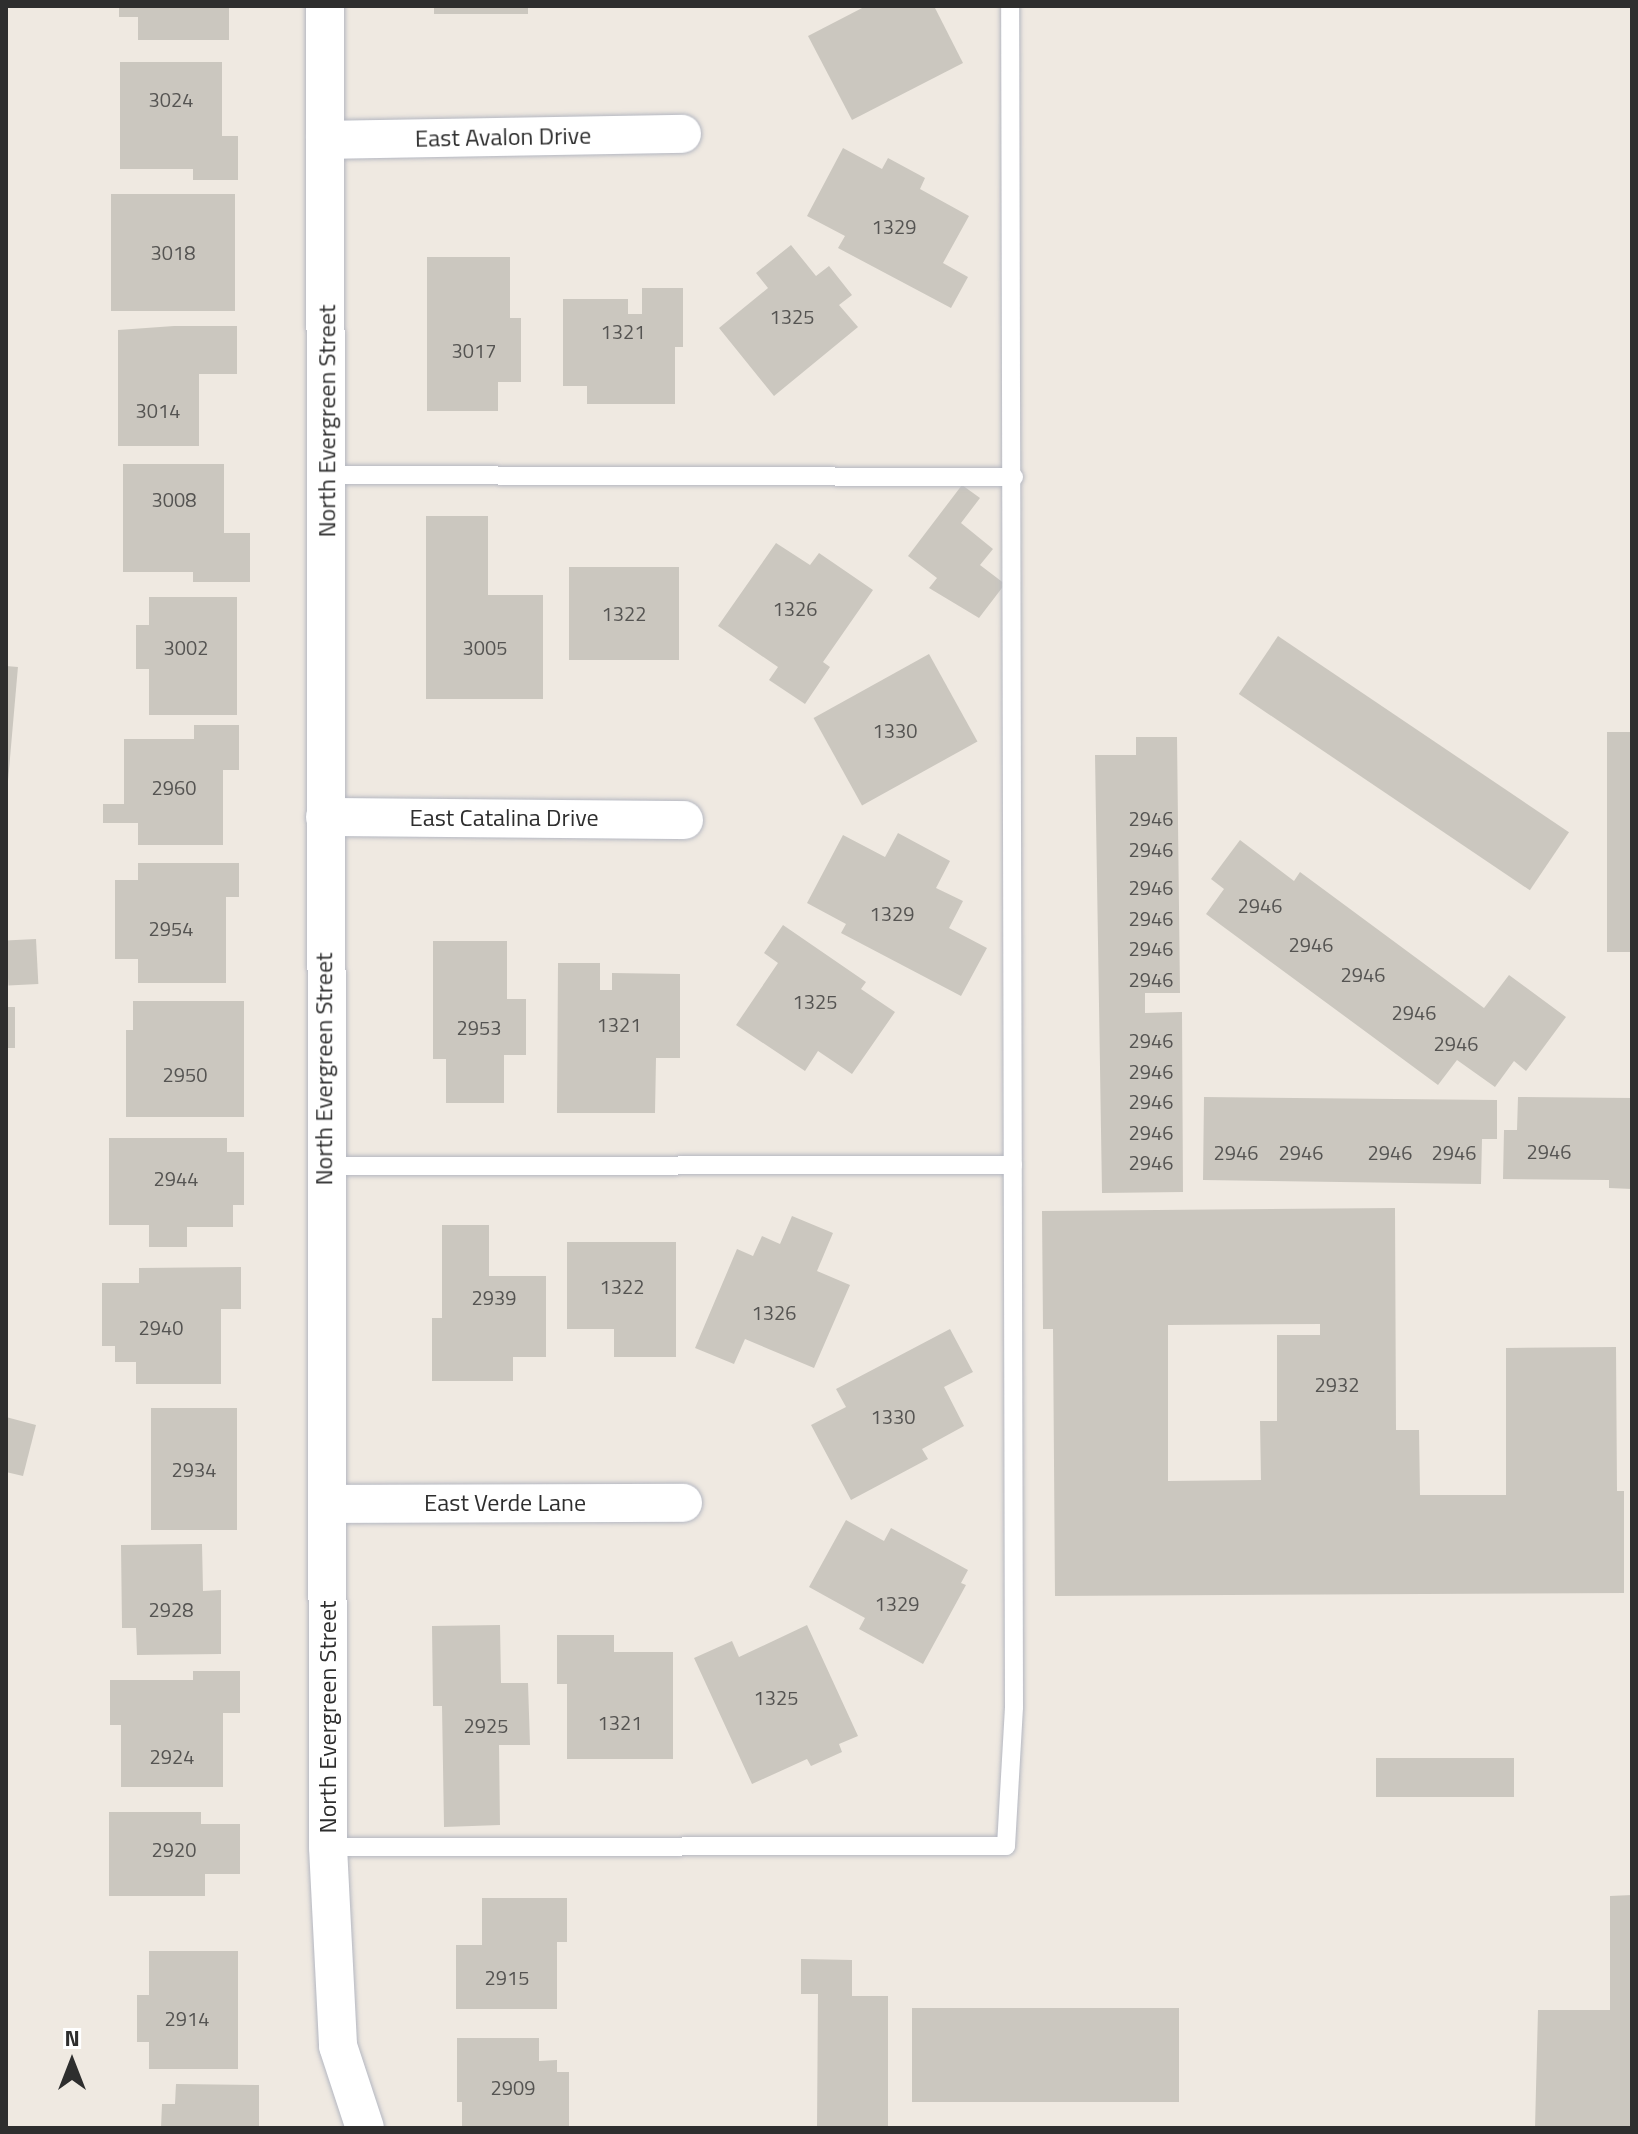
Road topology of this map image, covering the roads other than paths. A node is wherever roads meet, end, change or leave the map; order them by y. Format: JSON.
{"nodes":[{"id":1,"x":325,"y":6,"type":"edge"},
{"id":2,"x":1010,"y":6,"type":"edge"},
{"id":3,"x":682,"y":134,"type":"dead end"},
{"id":4,"x":325,"y":140,"type":"junction"},
{"id":5,"x":328,"y":475,"type":"junction"},
{"id":6,"x":1014,"y":477,"type":"junction"},
{"id":7,"x":325,"y":817,"type":"junction"},
{"id":8,"x":684,"y":820,"type":"dead end"},
{"id":9,"x":1013,"y":1165,"type":"junction"},
{"id":10,"x":323,"y":1166,"type":"junction"},
{"id":11,"x":683,"y":1503,"type":"dead end"},
{"id":12,"x":328,"y":1504,"type":"junction"},
{"id":13,"x":328,"y":1847,"type":"junction"},
{"id":14,"x":365,"y":2128,"type":"edge"}],
"edges":[{"from":1,"to":4,"type":"street","name":"North Evergreen Street"},
{"from":2,"to":6,"type":"lane"},
{"from":3,"to":4,"type":"street","name":"East Avalon Drive"},
{"from":4,"to":5,"type":"street","name":"North Evergreen Street"},
{"from":5,"to":6,"type":"lane"},
{"from":5,"to":7,"type":"street","name":"North Evergreen Street"},
{"from":6,"to":9,"type":"lane"},
{"from":7,"to":8,"type":"street","name":"East Catalina Drive"},
{"from":7,"to":10,"type":"street","name":"North Evergreen Street"},
{"from":9,"to":10,"type":"lane"},
{"from":9,"to":13,"type":"lane"},
{"from":10,"to":12,"type":"street","name":"North Evergreen Street"},
{"from":11,"to":12,"type":"street","name":"East Verde Lane"},
{"from":12,"to":13,"type":"street","name":"North Evergreen Street"},
{"from":13,"to":14,"type":"street","name":"North Evergreen Street"}]}
